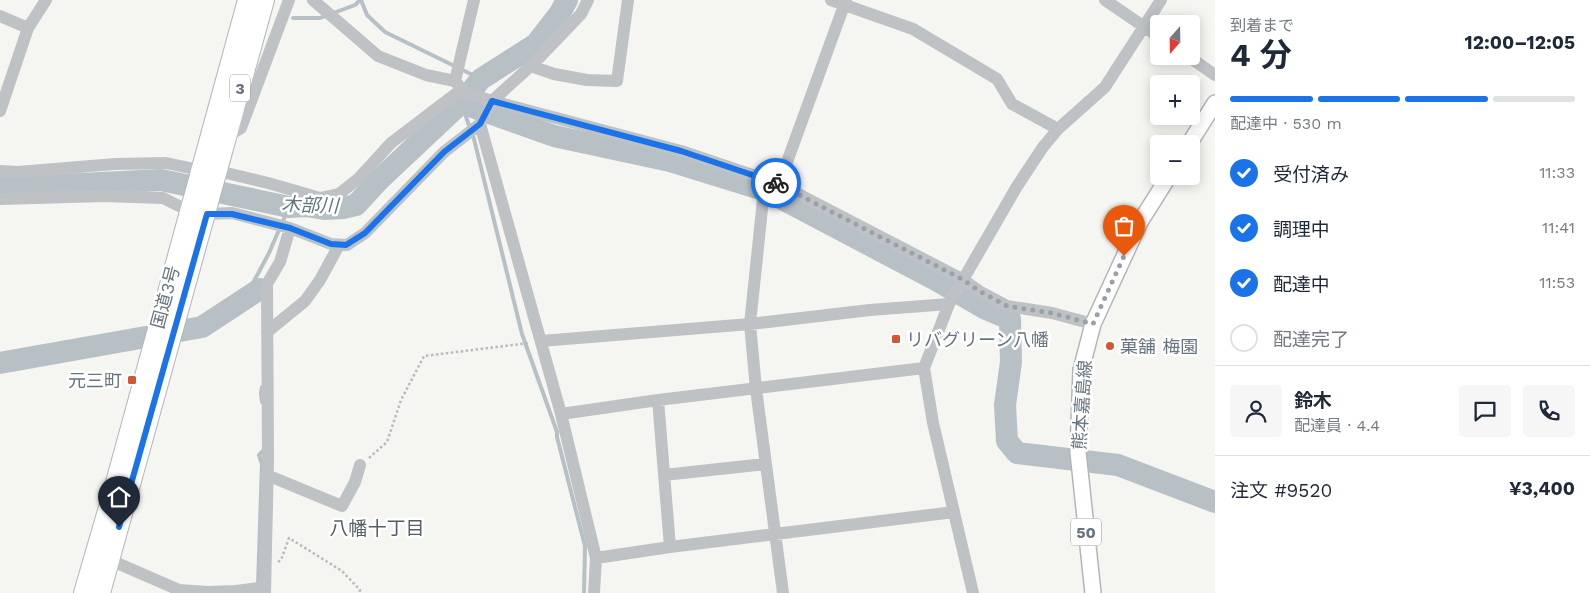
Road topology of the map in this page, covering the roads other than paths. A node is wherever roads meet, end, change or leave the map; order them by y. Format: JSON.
{"nodes":[{"id":1,"x":46,"y":0,"type":"edge"},
{"id":2,"x":247,"y":0,"type":"edge"},
{"id":3,"x":265,"y":0,"type":"edge"},
{"id":4,"x":289,"y":0,"type":"edge"},
{"id":5,"x":313,"y":0,"type":"edge"},
{"id":6,"x":474,"y":0,"type":"edge"},
{"id":7,"x":588,"y":0,"type":"edge"},
{"id":8,"x":628,"y":0,"type":"edge"},
{"id":9,"x":831,"y":0,"type":"edge"},
{"id":10,"x":1105,"y":0,"type":"edge"},
{"id":11,"x":1161,"y":0,"type":"edge"},
{"id":12,"x":845,"y":2,"type":"edge"},
{"id":13,"x":0,"y":16,"type":"edge"},
{"id":14,"x":1144,"y":27,"type":"junction"},
{"id":15,"x":28,"y":28,"type":"junction"},
{"id":16,"x":1150,"y":31,"type":"edge"},
{"id":17,"x":1200,"y":64,"type":"edge"},
{"id":18,"x":531,"y":66,"type":"junction"},
{"id":19,"x":1215,"y":75,"type":"edge"},
{"id":20,"x":460,"y":88,"type":"junction"},
{"id":21,"x":492,"y":101,"type":"junction"},
{"id":22,"x":1215,"y":104,"type":"edge"},
{"id":23,"x":0,"y":111,"type":"edge"},
{"id":24,"x":480,"y":124,"type":"junction"},
{"id":25,"x":1058,"y":129,"type":"junction"},
{"id":26,"x":1195,"y":135,"type":"edge"},
{"id":27,"x":227,"y":137,"type":"junction"},
{"id":28,"x":0,"y":170,"type":"edge"},
{"id":29,"x":199,"y":170,"type":"junction"},
{"id":30,"x":217,"y":174,"type":"junction"},
{"id":31,"x":779,"y":184,"type":"junction"},
{"id":32,"x":1163,"y":185,"type":"edge"},
{"id":33,"x":764,"y":190,"type":"dead end"},
{"id":34,"x":0,"y":199,"type":"edge"},
{"id":35,"x":189,"y":208,"type":"junction"},
{"id":36,"x":208,"y":211,"type":"junction"},
{"id":37,"x":290,"y":228,"type":"junction"},
{"id":38,"x":339,"y":245,"type":"junction"},
{"id":39,"x":960,"y":283,"type":"junction"},
{"id":40,"x":949,"y":304,"type":"junction"},
{"id":41,"x":750,"y":324,"type":"junction"},
{"id":42,"x":1093,"y":324,"type":"junction"},
{"id":43,"x":267,"y":332,"type":"junction"},
{"id":44,"x":541,"y":341,"type":"junction"},
{"id":45,"x":924,"y":368,"type":"junction"},
{"id":46,"x":756,"y":388,"type":"junction"},
{"id":47,"x":658,"y":400,"type":"junction"},
{"id":48,"x":561,"y":414,"type":"junction"},
{"id":49,"x":765,"y":464,"type":"junction"},
{"id":50,"x":360,"y":465,"type":"road end"},
{"id":51,"x":267,"y":475,"type":"junction"},
{"id":52,"x":664,"y":475,"type":"junction"},
{"id":53,"x":954,"y":512,"type":"junction"},
{"id":54,"x":776,"y":533,"type":"junction"},
{"id":55,"x":670,"y":547,"type":"junction"},
{"id":56,"x":596,"y":558,"type":"junction"},
{"id":57,"x":110,"y":560,"type":"junction"},
{"id":58,"x":265,"y":590,"type":"edge"},
{"id":59,"x":83,"y":593,"type":"edge"},
{"id":60,"x":101,"y":593,"type":"edge"},
{"id":61,"x":594,"y":593,"type":"edge"},
{"id":62,"x":783,"y":593,"type":"edge"},
{"id":63,"x":973,"y":593,"type":"edge"},
{"id":64,"x":1093,"y":593,"type":"edge"}],
"edges":[{"from":1,"to":15,"type":"street"},
{"from":2,"to":29,"type":"highway","name":"国道3号","number":"3"},
{"from":3,"to":27,"type":"highway","name":"国道3号","number":"3"},
{"from":4,"to":27,"type":"street"},
{"from":5,"to":20,"type":"street"},
{"from":6,"to":20,"type":"street"},
{"from":7,"to":18,"type":"street"},
{"from":8,"to":18,"type":"street"},
{"from":9,"to":12,"type":"street"},
{"from":10,"to":14,"type":"street"},
{"from":11,"to":14,"type":"street"},
{"from":12,"to":25,"type":"street"},
{"from":12,"to":31,"type":"street"},
{"from":13,"to":15,"type":"street"},
{"from":14,"to":16,"type":"street"},
{"from":14,"to":25,"type":"street"},
{"from":15,"to":23,"type":"street"},
{"from":17,"to":19,"type":"street"},
{"from":18,"to":21,"type":"street"},
{"from":20,"to":21,"type":"street"},
{"from":20,"to":30,"type":"street"},
{"from":21,"to":24,"type":"street"},
{"from":21,"to":31,"type":"street"},
{"from":22,"to":26,"type":"main road"},
{"from":24,"to":38,"type":"street"},
{"from":24,"to":44,"type":"street"},
{"from":25,"to":39,"type":"street"},
{"from":27,"to":30,"type":"highway","name":"国道3号","number":"3"},
{"from":28,"to":29,"type":"street"},
{"from":29,"to":35,"type":"highway","name":"国道3号","number":"3"},
{"from":30,"to":36,"type":"highway","name":"国道3号","number":"3"},
{"from":31,"to":39,"type":"street"},
{"from":32,"to":42,"type":"main road","name":"熊本嘉島線","number":"50"},
{"from":33,"to":41,"type":"street"},
{"from":34,"to":35,"type":"street"},
{"from":35,"to":36,"type":"street"},
{"from":35,"to":59,"type":"highway","name":"国道3号","number":"3"},
{"from":36,"to":37,"type":"street"},
{"from":36,"to":57,"type":"highway","name":"国道3号","number":"3"},
{"from":37,"to":38,"type":"street"},
{"from":37,"to":43,"type":"street"},
{"from":38,"to":43,"type":"street"},
{"from":39,"to":40,"type":"street"},
{"from":39,"to":42,"type":"street"},
{"from":40,"to":41,"type":"street"},
{"from":40,"to":45,"type":"street"},
{"from":41,"to":44,"type":"street"},
{"from":41,"to":46,"type":"street"},
{"from":42,"to":64,"type":"main road","name":"熊本嘉島線","number":"50"},
{"from":43,"to":51,"type":"street"},
{"from":44,"to":48,"type":"street"},
{"from":45,"to":46,"type":"street"},
{"from":45,"to":53,"type":"street"},
{"from":46,"to":47,"type":"street"},
{"from":46,"to":49,"type":"street"},
{"from":47,"to":48,"type":"street"},
{"from":47,"to":52,"type":"street"},
{"from":48,"to":56,"type":"street"},
{"from":49,"to":52,"type":"street"},
{"from":49,"to":54,"type":"street"},
{"from":50,"to":51,"type":"street"},
{"from":51,"to":58,"type":"street"},
{"from":52,"to":55,"type":"street"},
{"from":53,"to":54,"type":"street"},
{"from":53,"to":63,"type":"street"},
{"from":54,"to":55,"type":"street"},
{"from":54,"to":62,"type":"street"},
{"from":55,"to":56,"type":"street"},
{"from":56,"to":61,"type":"street"},
{"from":57,"to":58,"type":"street"},
{"from":57,"to":60,"type":"highway","name":"国道3号","number":"3"}]}
